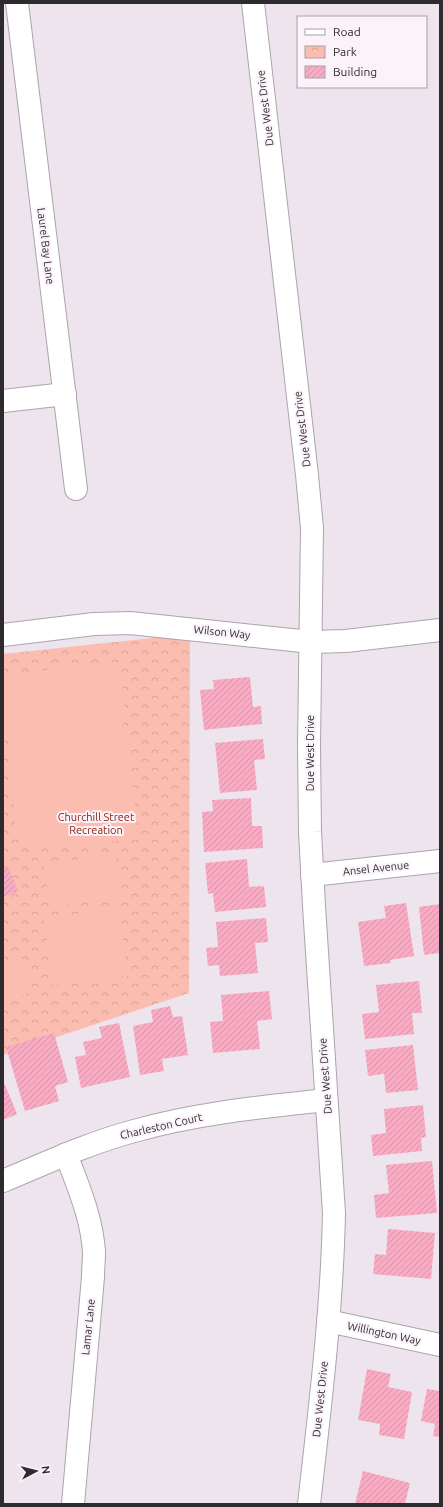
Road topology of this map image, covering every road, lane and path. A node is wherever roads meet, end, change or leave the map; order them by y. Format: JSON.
{"nodes":[{"id":1,"x":17,"y":3,"type":"edge"},
{"id":2,"x":253,"y":3,"type":"edge"},
{"id":3,"x":65,"y":394,"type":"junction"},
{"id":4,"x":3,"y":401,"type":"edge"},
{"id":5,"x":76,"y":489,"type":"dead end"},
{"id":6,"x":440,"y":630,"type":"edge"},
{"id":7,"x":3,"y":635,"type":"edge"},
{"id":8,"x":311,"y":642,"type":"junction"},
{"id":9,"x":440,"y":861,"type":"edge"},
{"id":10,"x":312,"y":875,"type":"junction"},
{"id":11,"x":326,"y":1100,"type":"junction"},
{"id":12,"x":66,"y":1154,"type":"junction"},
{"id":13,"x":3,"y":1181,"type":"edge"},
{"id":14,"x":328,"y":1321,"type":"junction"},
{"id":15,"x":440,"y":1345,"type":"edge"},
{"id":16,"x":73,"y":1504,"type":"edge"},
{"id":17,"x":308,"y":1504,"type":"edge"}],
"edges":[{"from":1,"to":3,"type":"street","name":"Laurel Bay Lane"},
{"from":2,"to":8,"type":"street","name":"Due West Drive"},
{"from":3,"to":4,"type":"street"},
{"from":3,"to":5,"type":"street","name":"Laurel Bay Lane"},
{"from":6,"to":8,"type":"street","name":"Wilson Way"},
{"from":7,"to":8,"type":"street","name":"Wilson Way"},
{"from":8,"to":10,"type":"street","name":"Due West Drive"},
{"from":9,"to":10,"type":"street","name":"Ansel Avenue"},
{"from":10,"to":11,"type":"street","name":"Due West Drive"},
{"from":11,"to":12,"type":"street","name":"Charleston Court"},
{"from":11,"to":14,"type":"street","name":"Due West Drive"},
{"from":12,"to":13,"type":"street","name":"Charleston Court"},
{"from":12,"to":16,"type":"street","name":"Lamar Lane"},
{"from":14,"to":15,"type":"street","name":"Willington Way"},
{"from":14,"to":17,"type":"street","name":"Due West Drive"}]}
